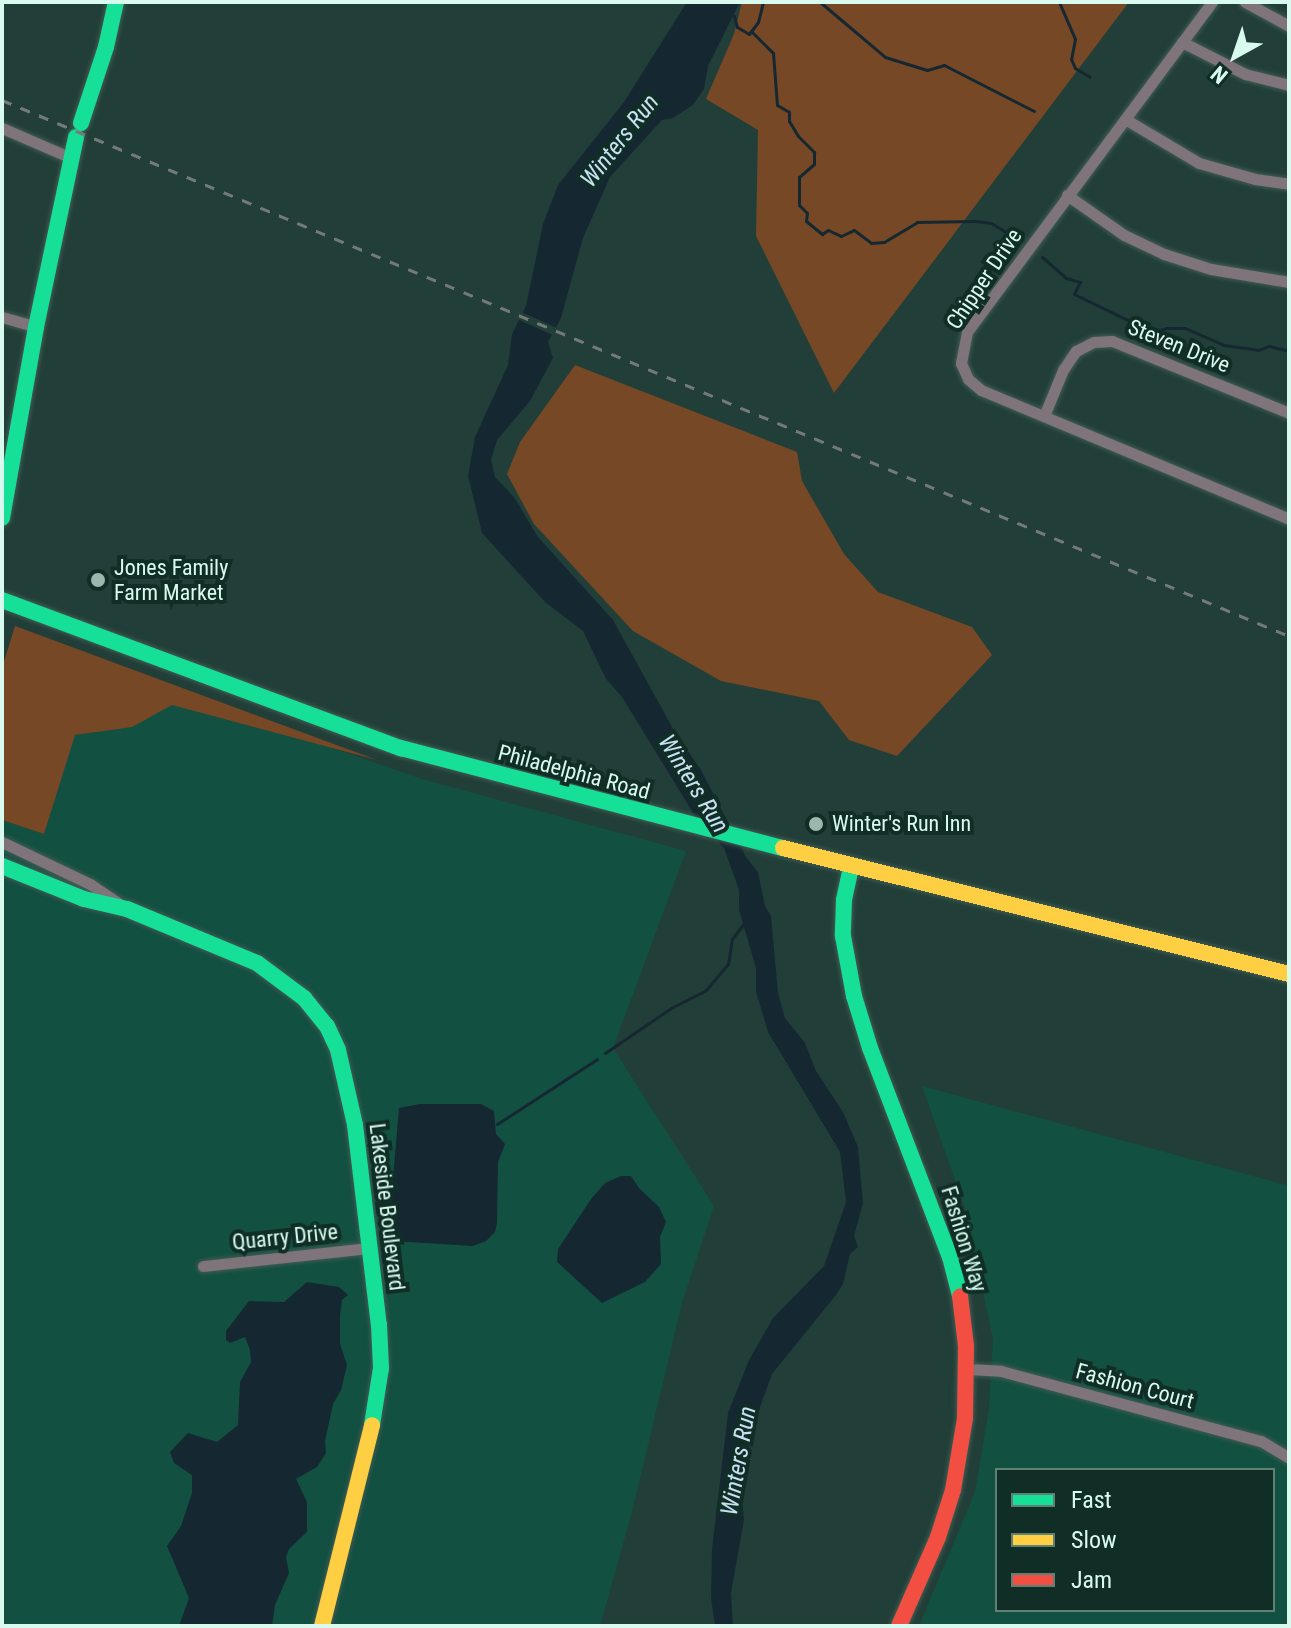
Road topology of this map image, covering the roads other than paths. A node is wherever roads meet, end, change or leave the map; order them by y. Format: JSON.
{"nodes":[{"id":1,"x":116,"y":2,"type":"edge"},
{"id":2,"x":1212,"y":2,"type":"edge"},
{"id":3,"x":1245,"y":2,"type":"edge"},
{"id":4,"x":1259,"y":2,"type":"edge"},
{"id":5,"x":1269,"y":15,"type":"junction"},
{"id":6,"x":1289,"y":26,"type":"edge"},
{"id":7,"x":1182,"y":42,"type":"junction"},
{"id":8,"x":1289,"y":85,"type":"edge"},
{"id":9,"x":1125,"y":119,"type":"junction"},
{"id":10,"x":2,"y":128,"type":"edge"},
{"id":11,"x":69,"y":157,"type":"junction"},
{"id":12,"x":1289,"y":184,"type":"edge"},
{"id":13,"x":1067,"y":195,"type":"junction"},
{"id":14,"x":1289,"y":282,"type":"edge"},
{"id":15,"x":2,"y":317,"type":"edge"},
{"id":16,"x":36,"y":327,"type":"junction"},
{"id":17,"x":1289,"y":413,"type":"edge"},
{"id":18,"x":1044,"y":416,"type":"junction"},
{"id":19,"x":2,"y":518,"type":"edge"},
{"id":20,"x":1289,"y":519,"type":"edge"},
{"id":21,"x":2,"y":600,"type":"edge"},
{"id":22,"x":2,"y":842,"type":"edge"},
{"id":23,"x":2,"y":866,"type":"edge"},
{"id":24,"x":851,"y":867,"type":"junction"},
{"id":25,"x":127,"y":909,"type":"junction"},
{"id":26,"x":1289,"y":974,"type":"edge"},
{"id":27,"x":370,"y":1248,"type":"junction"},
{"id":28,"x":203,"y":1266,"type":"dead end"},
{"id":29,"x":967,"y":1369,"type":"junction"},
{"id":30,"x":1289,"y":1458,"type":"edge"},
{"id":31,"x":322,"y":1626,"type":"edge"},
{"id":32,"x":899,"y":1626,"type":"edge"}],
"edges":[{"from":1,"to":11,"type":"street"},
{"from":2,"to":7,"type":"street","name":"Chipper Drive"},
{"from":3,"to":5,"type":"street"},
{"from":4,"to":5,"type":"street"},
{"from":5,"to":6,"type":"street"},
{"from":7,"to":8,"type":"street"},
{"from":7,"to":9,"type":"street","name":"Chipper Drive"},
{"from":9,"to":12,"type":"street"},
{"from":9,"to":13,"type":"street","name":"Chipper Drive"},
{"from":10,"to":11,"type":"street"},
{"from":11,"to":16,"type":"street"},
{"from":13,"to":14,"type":"street"},
{"from":13,"to":18,"type":"street","name":"Chipper Drive"},
{"from":15,"to":16,"type":"street"},
{"from":16,"to":19,"type":"street"},
{"from":17,"to":18,"type":"street","name":"Steven Drive"},
{"from":18,"to":20,"type":"street","name":"Chipper Drive"},
{"from":21,"to":24,"type":"street","name":"Philadelphia Road"},
{"from":22,"to":25,"type":"street","name":"Lakeside Boulevard"},
{"from":23,"to":25,"type":"street","name":"Lakeside Boulevard"},
{"from":24,"to":26,"type":"street","name":"Philadelphia Road"},
{"from":24,"to":29,"type":"street","name":"Fashion Way"},
{"from":25,"to":27,"type":"street","name":"Lakeside Boulevard"},
{"from":27,"to":28,"type":"street","name":"Quarry Drive"},
{"from":27,"to":31,"type":"street","name":"Lakeside Boulevard"},
{"from":29,"to":30,"type":"street","name":"Fashion Court"},
{"from":29,"to":32,"type":"street","name":"Fashion Way"}]}
